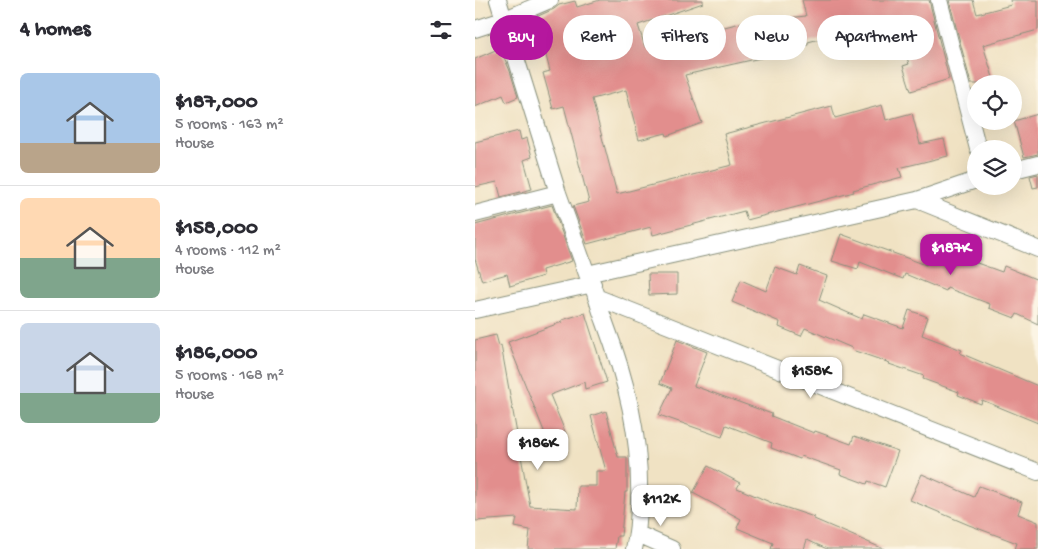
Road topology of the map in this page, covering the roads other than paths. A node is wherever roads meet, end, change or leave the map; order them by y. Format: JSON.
{"nodes":[{"id":1,"x":498,"y":0,"type":"edge"},
{"id":2,"x":551,"y":0,"type":"edge"},
{"id":3,"x":939,"y":0,"type":"edge"},
{"id":4,"x":502,"y":15,"type":"edge"},
{"id":5,"x":515,"y":15,"type":"edge"},
{"id":6,"x":490,"y":24,"type":"edge"},
{"id":7,"x":475,"y":29,"type":"edge"},
{"id":8,"x":516,"y":60,"type":"edge"},
{"id":9,"x":977,"y":140,"type":"edge"},
{"id":10,"x":1038,"y":164,"type":"edge"},
{"id":11,"x":1022,"y":168,"type":"edge"},
{"id":12,"x":967,"y":183,"type":"edge"},
{"id":13,"x":558,"y":193,"type":"junction"},
{"id":14,"x":917,"y":200,"type":"junction"},
{"id":15,"x":475,"y":214,"type":"edge"},
{"id":16,"x":1038,"y":249,"type":"edge"},
{"id":17,"x":592,"y":285,"type":"junction"},
{"id":18,"x":475,"y":310,"type":"edge"},
{"id":19,"x":1038,"y":472,"type":"edge"},
{"id":20,"x":636,"y":541,"type":"edge"},
{"id":21,"x":672,"y":549,"type":"edge"}],
"edges":[{"from":1,"to":4,"type":"street"},
{"from":2,"to":5,"type":"street"},
{"from":3,"to":9,"type":"street"},
{"from":6,"to":7,"type":"street"},
{"from":8,"to":13,"type":"street"},
{"from":10,"to":11,"type":"street"},
{"from":12,"to":14,"type":"street"},
{"from":13,"to":15,"type":"street"},
{"from":13,"to":17,"type":"street"},
{"from":14,"to":16,"type":"street"},
{"from":14,"to":17,"type":"street"},
{"from":17,"to":18,"type":"street"},
{"from":17,"to":19,"type":"street"},
{"from":17,"to":20,"type":"street"},
{"from":20,"to":21,"type":"street"}]}
